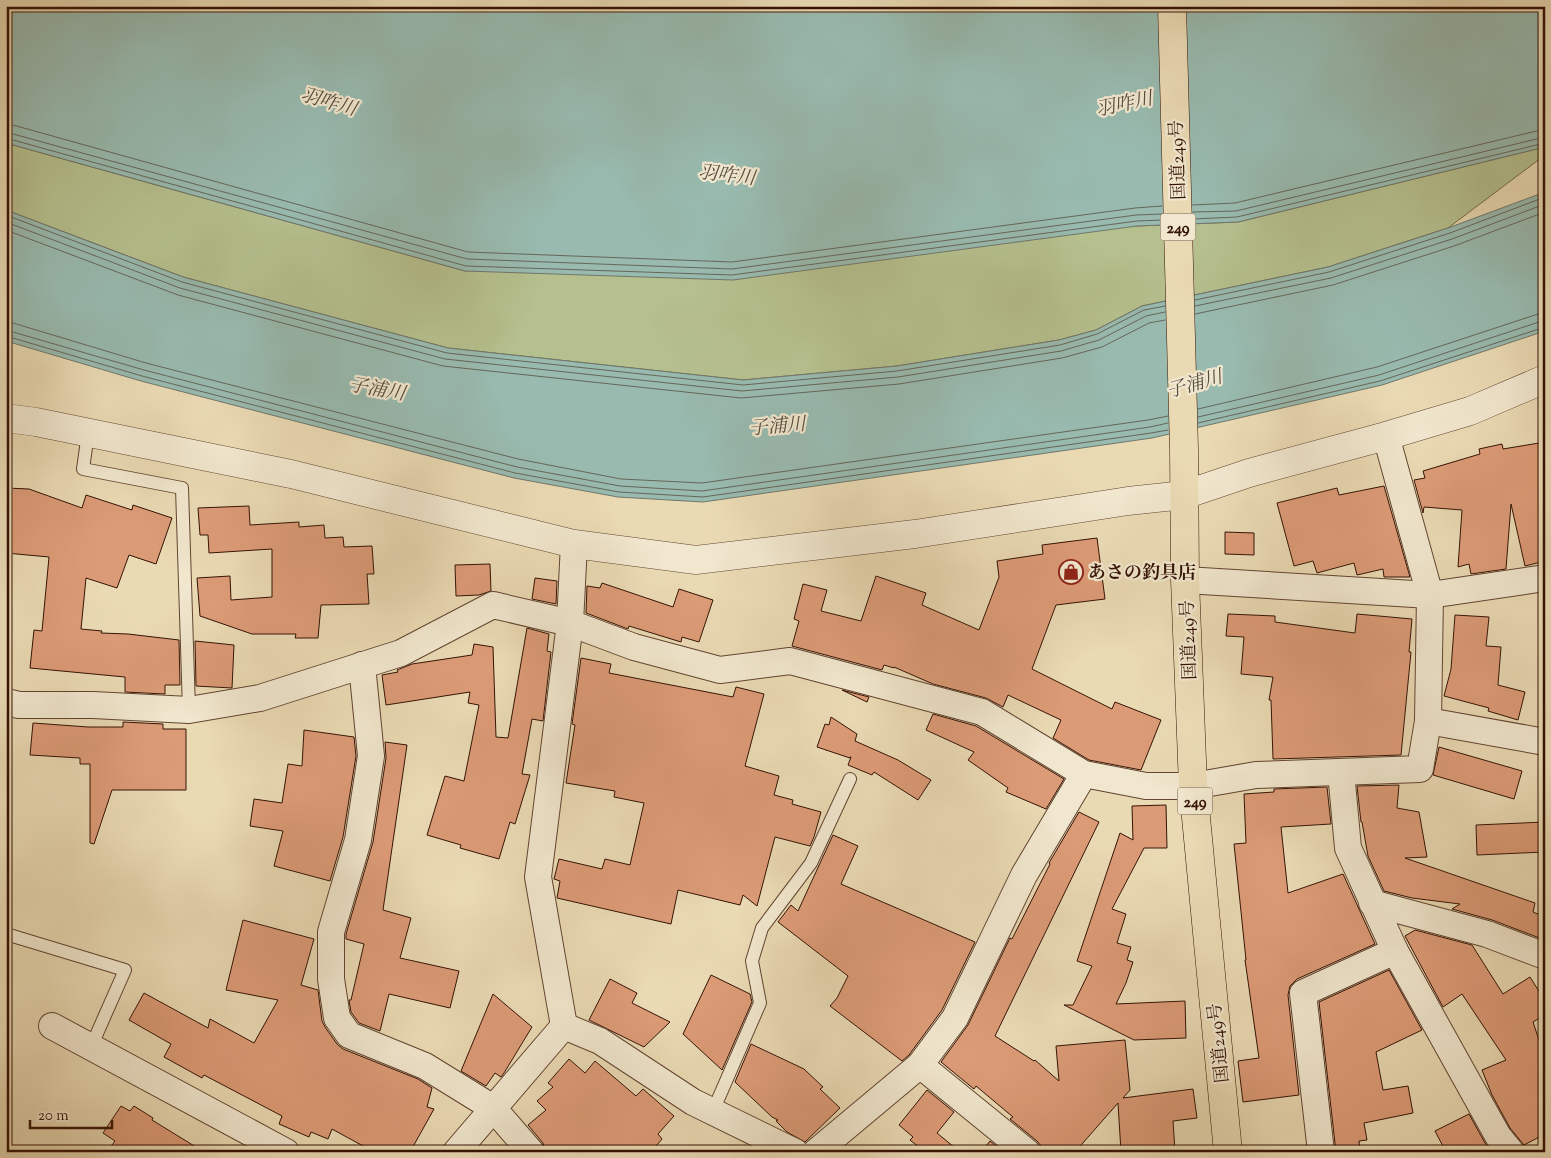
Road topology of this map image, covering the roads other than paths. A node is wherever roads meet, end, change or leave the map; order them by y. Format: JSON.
{"nodes":[{"id":1,"x":1172,"y":6,"type":"edge"},
{"id":2,"x":1545,"y":378,"type":"edge"},
{"id":3,"x":6,"y":418,"type":"edge"},
{"id":4,"x":88,"y":433,"type":"junction"},
{"id":5,"x":1386,"y":436,"type":"junction"},
{"id":6,"x":1184,"y":495,"type":"junction"},
{"id":7,"x":574,"y":544,"type":"junction"},
{"id":8,"x":1545,"y":578,"type":"edge"},
{"id":9,"x":1186,"y":580,"type":"junction"},
{"id":10,"x":1430,"y":595,"type":"junction"},
{"id":11,"x":570,"y":623,"type":"junction"},
{"id":12,"x":362,"y":665,"type":"junction"},
{"id":13,"x":6,"y":702,"type":"edge"},
{"id":14,"x":188,"y":710,"type":"junction"},
{"id":15,"x":1428,"y":720,"type":"junction"},
{"id":16,"x":1545,"y":742,"type":"edge"},
{"id":17,"x":1341,"y":772,"type":"junction"},
{"id":18,"x":1084,"y":774,"type":"junction"},
{"id":19,"x":850,"y":779,"type":"dead end"},
{"id":20,"x":1193,"y":786,"type":"junction"},
{"id":21,"x":1372,"y":903,"type":"junction"},
{"id":22,"x":6,"y":934,"type":"edge"},
{"id":23,"x":1395,"y":951,"type":"junction"},
{"id":24,"x":1545,"y":956,"type":"edge"},
{"id":25,"x":52,"y":1026,"type":"dead end"},
{"id":26,"x":564,"y":1026,"type":"junction"},
{"id":27,"x":91,"y":1047,"type":"junction"},
{"id":28,"x":920,"y":1065,"type":"junction"},
{"id":29,"x":494,"y":1108,"type":"junction"},
{"id":30,"x":713,"y":1111,"type":"junction"},
{"id":31,"x":286,"y":1152,"type":"edge"},
{"id":32,"x":456,"y":1152,"type":"edge"},
{"id":33,"x":532,"y":1152,"type":"edge"},
{"id":34,"x":795,"y":1152,"type":"edge"},
{"id":35,"x":816,"y":1152,"type":"edge"},
{"id":36,"x":1026,"y":1152,"type":"edge"},
{"id":37,"x":1228,"y":1152,"type":"edge"},
{"id":38,"x":1321,"y":1152,"type":"edge"},
{"id":39,"x":1511,"y":1152,"type":"edge"}],
"edges":[{"from":1,"to":6,"type":"highway","name":"国道249号","number":"249"},
{"from":2,"to":5,"type":"street"},
{"from":3,"to":4,"type":"street"},
{"from":4,"to":7,"type":"street"},
{"from":4,"to":14,"type":"lane"},
{"from":5,"to":6,"type":"street"},
{"from":5,"to":10,"type":"street"},
{"from":6,"to":7,"type":"street"},
{"from":6,"to":9,"type":"highway","name":"国道249号","number":"249"},
{"from":7,"to":11,"type":"street"},
{"from":8,"to":10,"type":"street"},
{"from":9,"to":10,"type":"street"},
{"from":9,"to":20,"type":"highway","name":"国道249号","number":"249"},
{"from":10,"to":15,"type":"street"},
{"from":11,"to":12,"type":"street"},
{"from":11,"to":18,"type":"street"},
{"from":11,"to":26,"type":"street"},
{"from":12,"to":14,"type":"street"},
{"from":12,"to":29,"type":"street"},
{"from":13,"to":14,"type":"street"},
{"from":15,"to":16,"type":"street"},
{"from":15,"to":17,"type":"street"},
{"from":17,"to":20,"type":"street"},
{"from":17,"to":21,"type":"street"},
{"from":18,"to":20,"type":"street"},
{"from":18,"to":28,"type":"street"},
{"from":19,"to":30,"type":"lane"},
{"from":20,"to":37,"type":"highway","name":"国道249号","number":"249"},
{"from":21,"to":23,"type":"street"},
{"from":21,"to":24,"type":"street"},
{"from":22,"to":27,"type":"lane"},
{"from":23,"to":38,"type":"street"},
{"from":23,"to":39,"type":"street"},
{"from":25,"to":27,"type":"street"},
{"from":26,"to":29,"type":"street"},
{"from":26,"to":30,"type":"street"},
{"from":27,"to":31,"type":"street"},
{"from":28,"to":35,"type":"street"},
{"from":28,"to":36,"type":"street"},
{"from":29,"to":32,"type":"street"},
{"from":29,"to":33,"type":"street"},
{"from":30,"to":34,"type":"street"}]}
